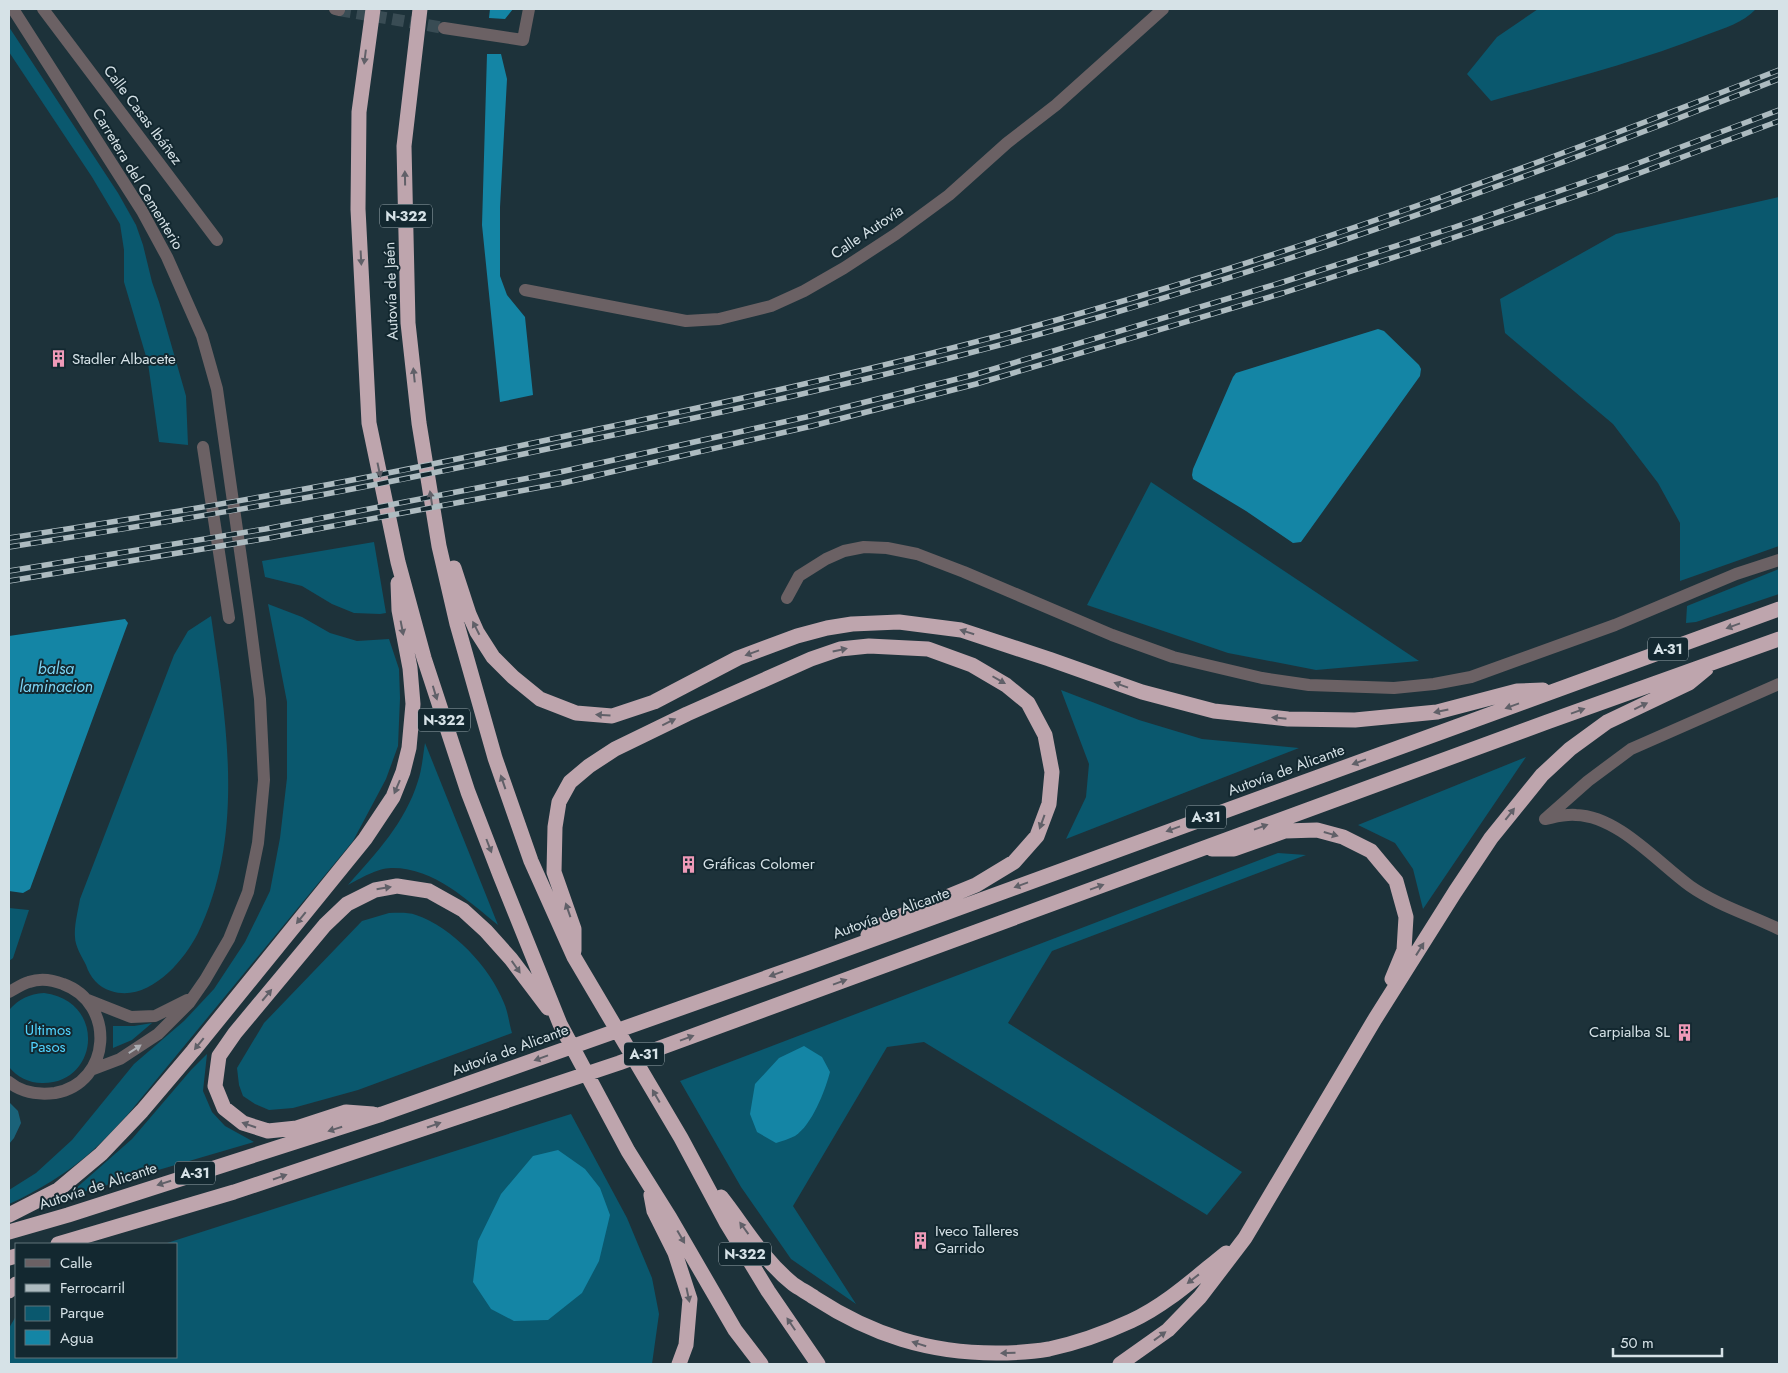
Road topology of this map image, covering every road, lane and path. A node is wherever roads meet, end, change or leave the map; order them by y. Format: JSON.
{"nodes":[{"id":1,"x":13,"y":9,"type":"edge"},
{"id":2,"x":43,"y":9,"type":"edge"},
{"id":3,"x":373,"y":9,"type":"edge"},
{"id":4,"x":420,"y":9,"type":"edge"},
{"id":5,"x":529,"y":9,"type":"edge"},
{"id":6,"x":1163,"y":9,"type":"edge"},
{"id":7,"x":444,"y":28,"type":"tunnel mouth"},
{"id":8,"x":217,"y":240,"type":"dead end"},
{"id":9,"x":525,"y":290,"type":"dead end"},
{"id":10,"x":203,"y":447,"type":"dead end"},
{"id":11,"x":439,"y":546,"type":"junction"},
{"id":12,"x":1779,"y":560,"type":"edge"},
{"id":13,"x":398,"y":562,"type":"junction"},
{"id":14,"x":787,"y":598,"type":"dead end"},
{"id":15,"x":1779,"y":609,"type":"edge"},
{"id":16,"x":229,"y":618,"type":"dead end"},
{"id":17,"x":1779,"y":639,"type":"edge"},
{"id":18,"x":1717,"y":661,"type":"junction"},
{"id":19,"x":1779,"y":684,"type":"edge"},
{"id":20,"x":1558,"y":690,"type":"junction"},
{"id":21,"x":1198,"y":850,"type":"junction"},
{"id":22,"x":1779,"y":929,"type":"edge"},
{"id":23,"x":855,"y":945,"type":"junction"},
{"id":24,"x":574,"y":958,"type":"junction"},
{"id":25,"x":9,"y":992,"type":"edge"},
{"id":26,"x":88,"y":1000,"type":"junction"},
{"id":27,"x":191,"y":1000,"type":"junction"},
{"id":28,"x":1375,"y":1019,"type":"junction"},
{"id":29,"x":560,"y":1024,"type":"junction"},
{"id":30,"x":91,"y":1070,"type":"junction"},
{"id":31,"x":12,"y":1085,"type":"edge"},
{"id":32,"x":382,"y":1114,"type":"junction"},
{"id":33,"x":690,"y":1158,"type":"junction"},
{"id":34,"x":649,"y":1184,"type":"junction"},
{"id":35,"x":9,"y":1215,"type":"edge"},
{"id":36,"x":112,"y":1229,"type":"junction"},
{"id":37,"x":9,"y":1232,"type":"edge"},
{"id":38,"x":1245,"y":1238,"type":"junction"},
{"id":39,"x":62,"y":1243,"type":"edge"},
{"id":40,"x":95,"y":1243,"type":"edge"},
{"id":41,"x":679,"y":1364,"type":"edge"},
{"id":42,"x":761,"y":1364,"type":"edge"},
{"id":43,"x":818,"y":1364,"type":"edge"},
{"id":44,"x":1120,"y":1364,"type":"edge"}],
"edges":[{"from":1,"to":27,"type":"street","name":"Carretera del Cementerio"},
{"from":2,"to":8,"type":"street","name":"Calle Casas Ibáñez"},
{"from":3,"to":13,"type":"highway","number":"N-322","one_way":true},
{"from":11,"to":4,"type":"highway","name":"Autovía de Jaén","number":"N-322","one_way":true},
{"from":5,"to":7,"type":"street"},
{"from":6,"to":9,"type":"street","name":"Calle Autovía"},
{"from":10,"to":16,"type":"street"},
{"from":20,"to":11,"type":"highway","one_way":true},
{"from":24,"to":11,"type":"highway","number":"N-322","one_way":true},
{"from":12,"to":14,"type":"street"},
{"from":13,"to":29,"type":"highway","number":"N-322","one_way":true},
{"from":13,"to":35,"type":"highway","one_way":true},
{"from":15,"to":20,"type":"highway","name":"Autovía de Alicante","number":"A-31","one_way":true},
{"from":17,"to":18,"type":"highway","number":"A-31"},
{"from":21,"to":18,"type":"highway","number":"A-31","one_way":true},
{"from":28,"to":18,"type":"highway","one_way":true},
{"from":19,"to":22,"type":"street"},
{"from":20,"to":23,"type":"highway","name":"Autovía de Alicante","number":"A-31","one_way":true},
{"from":21,"to":28,"type":"highway","one_way":true},
{"from":36,"to":21,"type":"highway","number":"A-31","one_way":true},
{"from":24,"to":23,"type":"highway","one_way":true},
{"from":23,"to":32,"type":"highway","name":"Autovía de Alicante","number":"A-31","one_way":true},
{"from":33,"to":24,"type":"highway","number":"N-322","one_way":true},
{"from":25,"to":26,"type":"street"},
{"from":26,"to":27,"type":"street"},
{"from":26,"to":30,"type":"street"},
{"from":30,"to":27,"type":"street","name":"Carretera del Cementerio","one_way":true},
{"from":28,"to":38,"type":"highway"},
{"from":32,"to":29,"type":"highway","one_way":true},
{"from":29,"to":34,"type":"highway","number":"N-322"},
{"from":30,"to":31,"type":"street"},
{"from":32,"to":37,"type":"highway","name":"Autovía de Alicante","number":"A-31","one_way":true},
{"from":38,"to":33,"type":"highway","one_way":true},
{"from":43,"to":33,"type":"highway","number":"N-322","one_way":true},
{"from":34,"to":41,"type":"highway","one_way":true},
{"from":34,"to":42,"type":"highway","number":"N-322","one_way":true},
{"from":36,"to":39,"type":"highway","number":"A-31"},
{"from":36,"to":40,"type":"highway"},
{"from":44,"to":38,"type":"highway","one_way":true}]}
